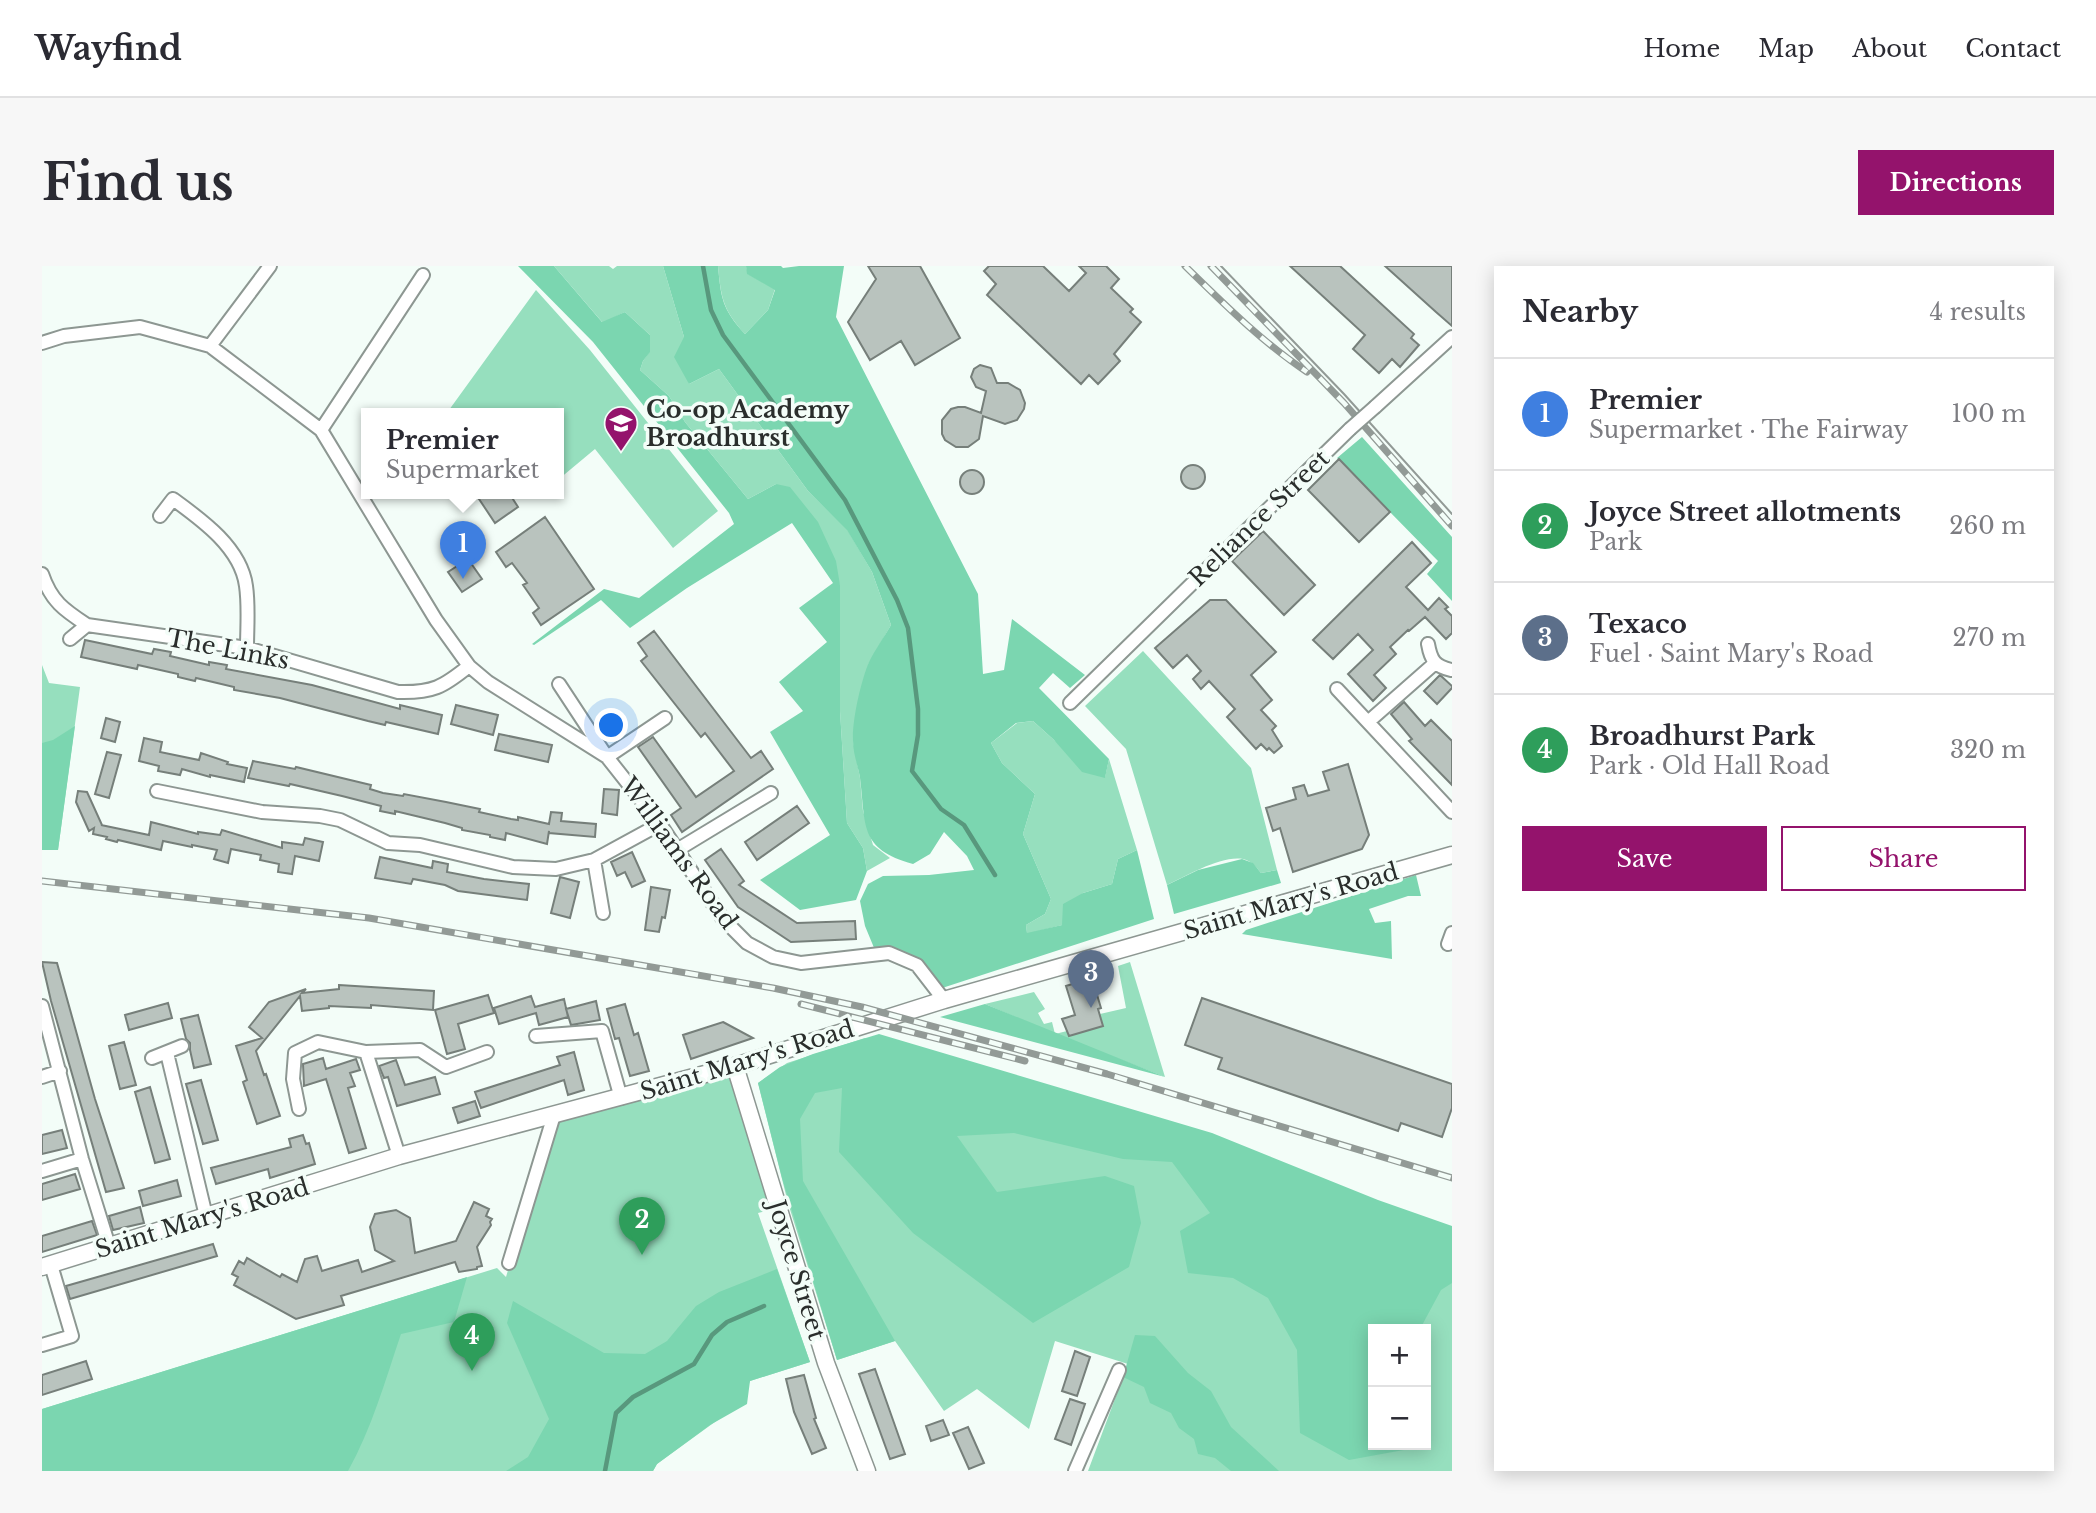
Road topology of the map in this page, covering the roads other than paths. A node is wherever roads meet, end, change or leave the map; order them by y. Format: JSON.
{"nodes":[{"id":1,"x":270,"y":266,"type":"edge"},
{"id":2,"x":423,"y":275,"type":"dead end"},
{"id":3,"x":1452,"y":337,"type":"edge"},
{"id":4,"x":42,"y":343,"type":"edge"},
{"id":5,"x":209,"y":346,"type":"junction"},
{"id":6,"x":321,"y":430,"type":"junction"},
{"id":7,"x":361,"y":496,"type":"edge"},
{"id":8,"x":363,"y":499,"type":"edge"},
{"id":9,"x":160,"y":516,"type":"dead end"},
{"id":10,"x":42,"y":574,"type":"edge"},
{"id":11,"x":87,"y":625,"type":"junction"},
{"id":12,"x":70,"y":639,"type":"dead end"},
{"id":13,"x":1428,"y":644,"type":"dead end"},
{"id":14,"x":247,"y":648,"type":"junction"},
{"id":15,"x":1434,"y":664,"type":"junction"},
{"id":16,"x":469,"y":666,"type":"junction"},
{"id":17,"x":1451,"y":670,"type":"edge"},
{"id":18,"x":559,"y":684,"type":"dead end"},
{"id":19,"x":1337,"y":689,"type":"dead end"},
{"id":20,"x":1070,"y":703,"type":"dead end"},
{"id":21,"x":665,"y":718,"type":"dead end"},
{"id":22,"x":1368,"y":722,"type":"junction"},
{"id":23,"x":607,"y":757,"type":"junction"},
{"id":24,"x":157,"y":791,"type":"dead end"},
{"id":25,"x":771,"y":793,"type":"dead end"},
{"id":26,"x":1452,"y":812,"type":"edge"},
{"id":27,"x":660,"y":824,"type":"junction"},
{"id":28,"x":677,"y":850,"type":"junction"},
{"id":29,"x":1452,"y":855,"type":"edge"},
{"id":30,"x":594,"y":860,"type":"junction"},
{"id":31,"x":603,"y":913,"type":"dead end"},
{"id":32,"x":944,"y":1000,"type":"junction"},
{"id":33,"x":42,"y":1006,"type":"edge"},
{"id":34,"x":536,"y":1036,"type":"dead end"},
{"id":35,"x":182,"y":1046,"type":"dead end"},
{"id":36,"x":366,"y":1052,"type":"junction"},
{"id":37,"x":487,"y":1052,"type":"dead end"},
{"id":38,"x":167,"y":1053,"type":"junction"},
{"id":39,"x":152,"y":1058,"type":"dead end"},
{"id":40,"x":735,"y":1066,"type":"junction"},
{"id":41,"x":60,"y":1071,"type":"junction"},
{"id":42,"x":42,"y":1077,"type":"edge"},
{"id":43,"x":621,"y":1098,"type":"junction"},
{"id":44,"x":299,"y":1109,"type":"dead end"},
{"id":45,"x":554,"y":1115,"type":"junction"},
{"id":46,"x":399,"y":1156,"type":"junction"},
{"id":47,"x":82,"y":1159,"type":"junction"},
{"id":48,"x":42,"y":1171,"type":"edge"},
{"id":49,"x":206,"y":1216,"type":"junction"},
{"id":50,"x":109,"y":1246,"type":"junction"},
{"id":51,"x":509,"y":1263,"type":"dead end"},
{"id":52,"x":46,"y":1266,"type":"edge"},
{"id":53,"x":42,"y":1345,"type":"edge"},
{"id":54,"x":1119,"y":1370,"type":"dead end"},
{"id":55,"x":867,"y":1471,"type":"edge"},
{"id":56,"x":1075,"y":1471,"type":"edge"}],
"edges":[{"from":1,"to":5,"type":"street"},
{"from":2,"to":6,"type":"street"},
{"from":3,"to":20,"type":"street","name":"Reliance Street","bridge":true},
{"from":4,"to":5,"type":"street"},
{"from":5,"to":6,"type":"street"},
{"from":6,"to":7,"type":"street"},
{"from":8,"to":16,"type":"street"},
{"from":9,"to":14,"type":"street"},
{"from":10,"to":11,"type":"street","name":"The Links"},
{"from":11,"to":12,"type":"street"},
{"from":11,"to":14,"type":"street","name":"The Links"},
{"from":13,"to":15,"type":"street"},
{"from":14,"to":16,"type":"street","name":"The Links"},
{"from":15,"to":17,"type":"street"},
{"from":15,"to":22,"type":"street"},
{"from":16,"to":23,"type":"street"},
{"from":18,"to":23,"type":"street","name":"Williams Road"},
{"from":19,"to":22,"type":"street"},
{"from":21,"to":23,"type":"street"},
{"from":22,"to":26,"type":"street"},
{"from":23,"to":27,"type":"street","name":"Williams Road"},
{"from":24,"to":30,"type":"street"},
{"from":25,"to":28,"type":"street"},
{"from":27,"to":28,"type":"street","name":"Williams Road"},
{"from":27,"to":30,"type":"street"},
{"from":28,"to":32,"type":"street","name":"Williams Road"},
{"from":29,"to":32,"type":"street","name":"Saint Mary's Road"},
{"from":30,"to":31,"type":"street"},
{"from":32,"to":40,"type":"street","name":"Saint Mary's Road"},
{"from":33,"to":41,"type":"street"},
{"from":34,"to":43,"type":"street"},
{"from":35,"to":38,"type":"street"},
{"from":36,"to":37,"type":"street"},
{"from":36,"to":44,"type":"street"},
{"from":36,"to":46,"type":"street"},
{"from":38,"to":39,"type":"street"},
{"from":38,"to":49,"type":"street"},
{"from":40,"to":43,"type":"street","name":"Saint Mary's Road"},
{"from":40,"to":55,"type":"street","name":"Joyce Street"},
{"from":41,"to":42,"type":"street"},
{"from":41,"to":47,"type":"street"},
{"from":43,"to":45,"type":"street","name":"Saint Mary's Road"},
{"from":45,"to":46,"type":"street","name":"Saint Mary's Road"},
{"from":45,"to":51,"type":"street"},
{"from":46,"to":49,"type":"street","name":"Saint Mary's Road"},
{"from":47,"to":48,"type":"street"},
{"from":47,"to":50,"type":"street"},
{"from":49,"to":50,"type":"street","name":"Saint Mary's Road"},
{"from":50,"to":52,"type":"street","name":"Saint Mary's Road"},
{"from":52,"to":53,"type":"street"},
{"from":54,"to":56,"type":"street"}]}
